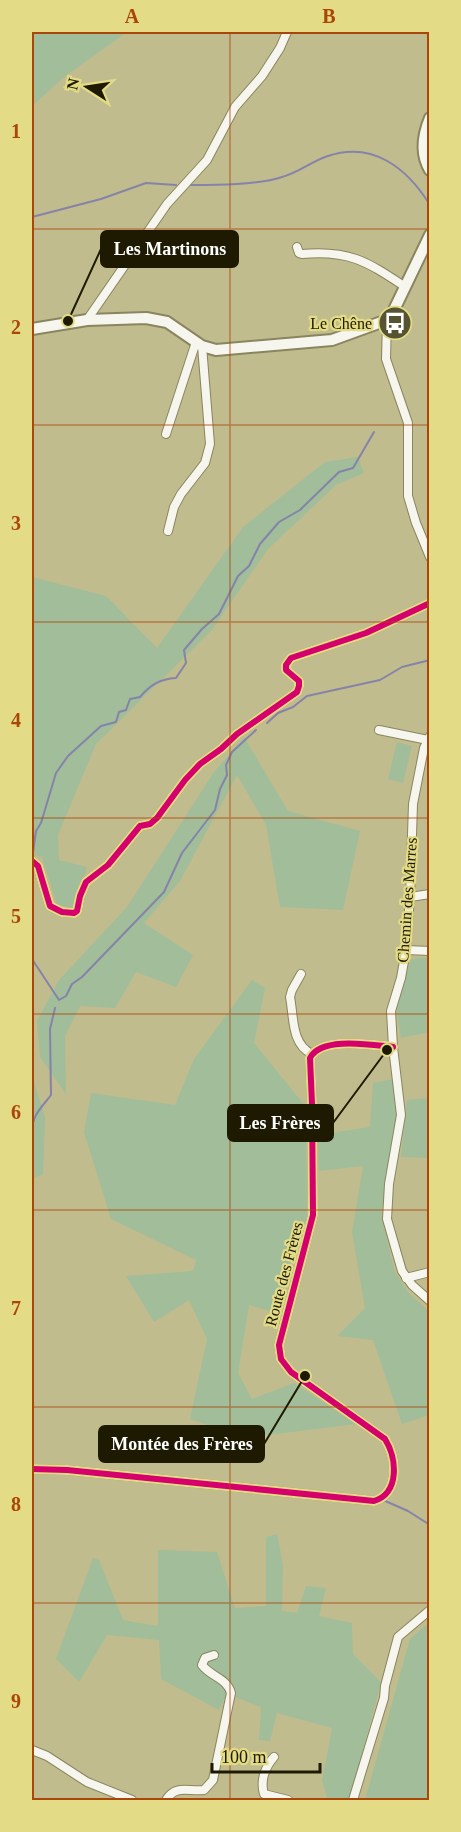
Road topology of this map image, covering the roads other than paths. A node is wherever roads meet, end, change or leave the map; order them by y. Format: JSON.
{"nodes":[{"id":1,"x":287,"y":32,"type":"edge"},
{"id":2,"x":429,"y":118,"type":"edge"},
{"id":3,"x":429,"y":170,"type":"edge"},
{"id":4,"x":429,"y":235,"type":"edge"},
{"id":5,"x":297,"y":247,"type":"dead end"},
{"id":6,"x":404,"y":286,"type":"junction"},
{"id":7,"x":87,"y":320,"type":"junction"},
{"id":8,"x":387,"y":320,"type":"junction"},
{"id":9,"x":32,"y":329,"type":"edge"},
{"id":10,"x":199,"y":344,"type":"junction"},
{"id":11,"x":166,"y":434,"type":"dead end"},
{"id":12,"x":168,"y":531,"type":"dead end"},
{"id":13,"x":429,"y":557,"type":"edge"},
{"id":14,"x":429,"y":603,"type":"edge"},
{"id":15,"x":379,"y":730,"type":"dead end"},
{"id":16,"x":428,"y":738,"type":"edge"},
{"id":17,"x":32,"y":861,"type":"edge"},
{"id":18,"x":429,"y":894,"type":"edge"},
{"id":19,"x":410,"y":897,"type":"junction"},
{"id":20,"x":406,"y":950,"type":"junction"},
{"id":21,"x":429,"y":951,"type":"edge"},
{"id":22,"x":301,"y":974,"type":"dead end"},
{"id":23,"x":393,"y":1047,"type":"junction"},
{"id":24,"x":312,"y":1054,"type":"junction"},
{"id":25,"x":429,"y":1272,"type":"edge"},
{"id":26,"x":406,"y":1278,"type":"junction"},
{"id":27,"x":429,"y":1301,"type":"edge"},
{"id":28,"x":32,"y":1469,"type":"edge"},
{"id":29,"x":429,"y":1610,"type":"edge"},
{"id":30,"x":213,"y":1655,"type":"dead end"},
{"id":31,"x":32,"y":1750,"type":"edge"},
{"id":32,"x":274,"y":1757,"type":"dead end"},
{"id":33,"x":132,"y":1800,"type":"edge"},
{"id":34,"x":166,"y":1800,"type":"edge"},
{"id":35,"x":288,"y":1800,"type":"edge"},
{"id":36,"x":353,"y":1800,"type":"edge"}],
"edges":[{"from":1,"to":7,"type":"street"},
{"from":2,"to":3,"type":"street"},
{"from":4,"to":6,"type":"street"},
{"from":5,"to":6,"type":"street"},
{"from":6,"to":8,"type":"street"},
{"from":7,"to":9,"type":"street"},
{"from":7,"to":10,"type":"street"},
{"from":8,"to":10,"type":"street"},
{"from":8,"to":13,"type":"street"},
{"from":10,"to":11,"type":"street"},
{"from":10,"to":12,"type":"street"},
{"from":14,"to":17,"type":"street"},
{"from":15,"to":16,"type":"street"},
{"from":16,"to":19,"type":"street","name":"Chemin des Marres"},
{"from":18,"to":19,"type":"street"},
{"from":19,"to":20,"type":"street","name":"Chemin des Marres"},
{"from":20,"to":21,"type":"street"},
{"from":20,"to":23,"type":"street","name":"Chemin des Marres"},
{"from":22,"to":24,"type":"street"},
{"from":23,"to":24,"type":"street"},
{"from":23,"to":26,"type":"street","name":"Chemin des Marres"},
{"from":24,"to":28,"type":"street","name":"Route des Frères"},
{"from":25,"to":26,"type":"street"},
{"from":26,"to":27,"type":"street","name":"Chemin des Marres"},
{"from":29,"to":36,"type":"street"},
{"from":30,"to":34,"type":"street"},
{"from":31,"to":33,"type":"street"},
{"from":32,"to":35,"type":"street"}]}
